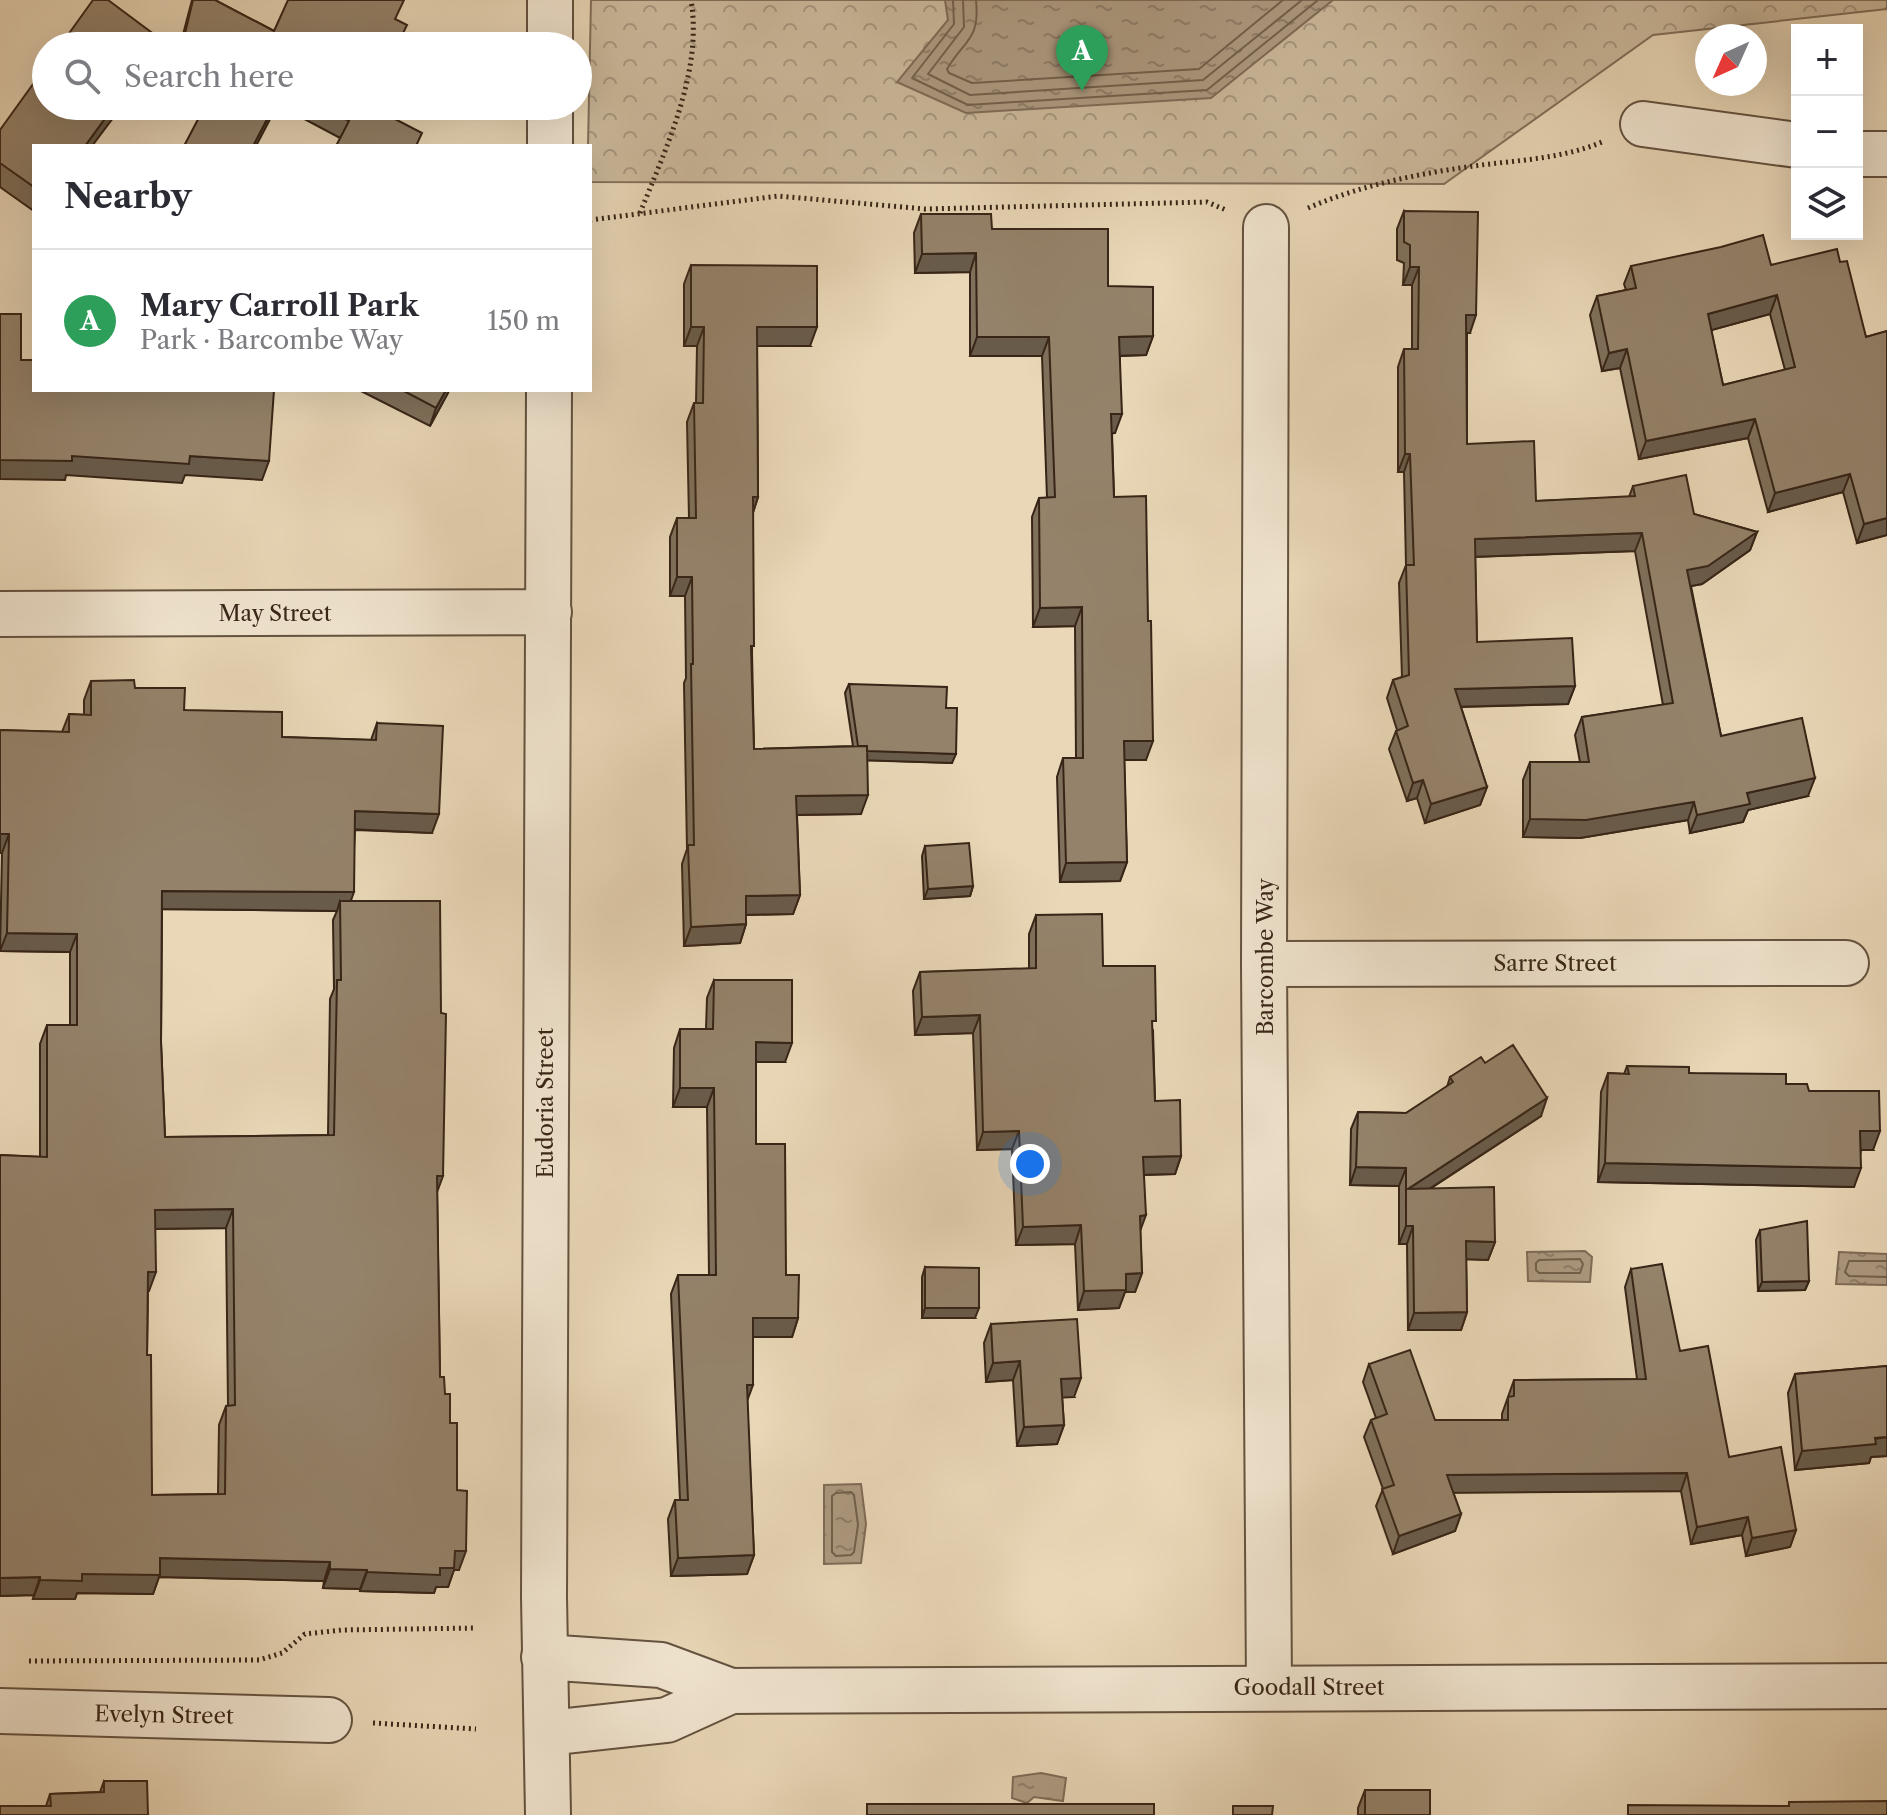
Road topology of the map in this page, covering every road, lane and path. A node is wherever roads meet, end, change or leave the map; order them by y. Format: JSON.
{"nodes":[{"id":1,"x":550,"y":0,"type":"edge"},
{"id":2,"x":691,"y":0,"type":"edge"},
{"id":3,"x":550,"y":32,"type":"edge"},
{"id":4,"x":550,"y":120,"type":"edge"},
{"id":5,"x":1643,"y":124,"type":"joint"},
{"id":6,"x":550,"y":144,"type":"edge"},
{"id":7,"x":1791,"y":144,"type":"edge"},
{"id":8,"x":1863,"y":154,"type":"edge"},
{"id":9,"x":1887,"y":154,"type":"edge"},
{"id":10,"x":640,"y":213,"type":"junction"},
{"id":11,"x":592,"y":220,"type":"edge"},
{"id":12,"x":1266,"y":227,"type":"junction"},
{"id":13,"x":549,"y":392,"type":"edge"},
{"id":14,"x":549,"y":612,"type":"junction"},
{"id":15,"x":0,"y":614,"type":"edge"},
{"id":16,"x":1846,"y":963,"type":"dead end"},
{"id":17,"x":1264,"y":964,"type":"junction"},
{"id":18,"x":476,"y":1628,"type":"dead end"},
{"id":19,"x":544,"y":1657,"type":"junction"},
{"id":20,"x":19,"y":1662,"type":"dead end"},
{"id":21,"x":1887,"y":1686,"type":"edge"},
{"id":22,"x":1269,"y":1687,"type":"junction"},
{"id":23,"x":731,"y":1691,"type":"junction"},
{"id":24,"x":0,"y":1711,"type":"edge"},
{"id":25,"x":329,"y":1720,"type":"joint"},
{"id":26,"x":476,"y":1729,"type":"dead end"},
{"id":27,"x":548,"y":1733,"type":"junction"},
{"id":28,"x":548,"y":1815,"type":"edge"}],
"edges":[{"from":1,"to":3,"type":"street"},
{"from":2,"to":10,"type":"path"},
{"from":4,"to":6,"type":"street"},
{"from":5,"to":7,"type":"street"},
{"from":5,"to":12,"type":"path"},
{"from":8,"to":9,"type":"street"},
{"from":10,"to":11,"type":"path"},
{"from":10,"to":12,"type":"path"},
{"from":12,"to":17,"type":"street","name":"Barcombe Way"},
{"from":13,"to":14,"type":"street","name":"Eudoria Street"},
{"from":14,"to":15,"type":"street","name":"May Street"},
{"from":14,"to":19,"type":"street","name":"Eudoria Street"},
{"from":16,"to":17,"type":"street","name":"Sarre Street"},
{"from":17,"to":22,"type":"street","name":"Barcombe Way"},
{"from":18,"to":20,"type":"path"},
{"from":19,"to":23,"type":"street","name":"Goodall Street"},
{"from":19,"to":27,"type":"street","name":"Eudoria Street"},
{"from":21,"to":22,"type":"street","name":"Goodall Street"},
{"from":22,"to":23,"type":"street","name":"Goodall Street"},
{"from":23,"to":27,"type":"street","name":"Goodall Street"},
{"from":24,"to":25,"type":"street","name":"Evelyn Street"},
{"from":25,"to":26,"type":"path"},
{"from":27,"to":28,"type":"street","name":"Eudoria Street"}]}
